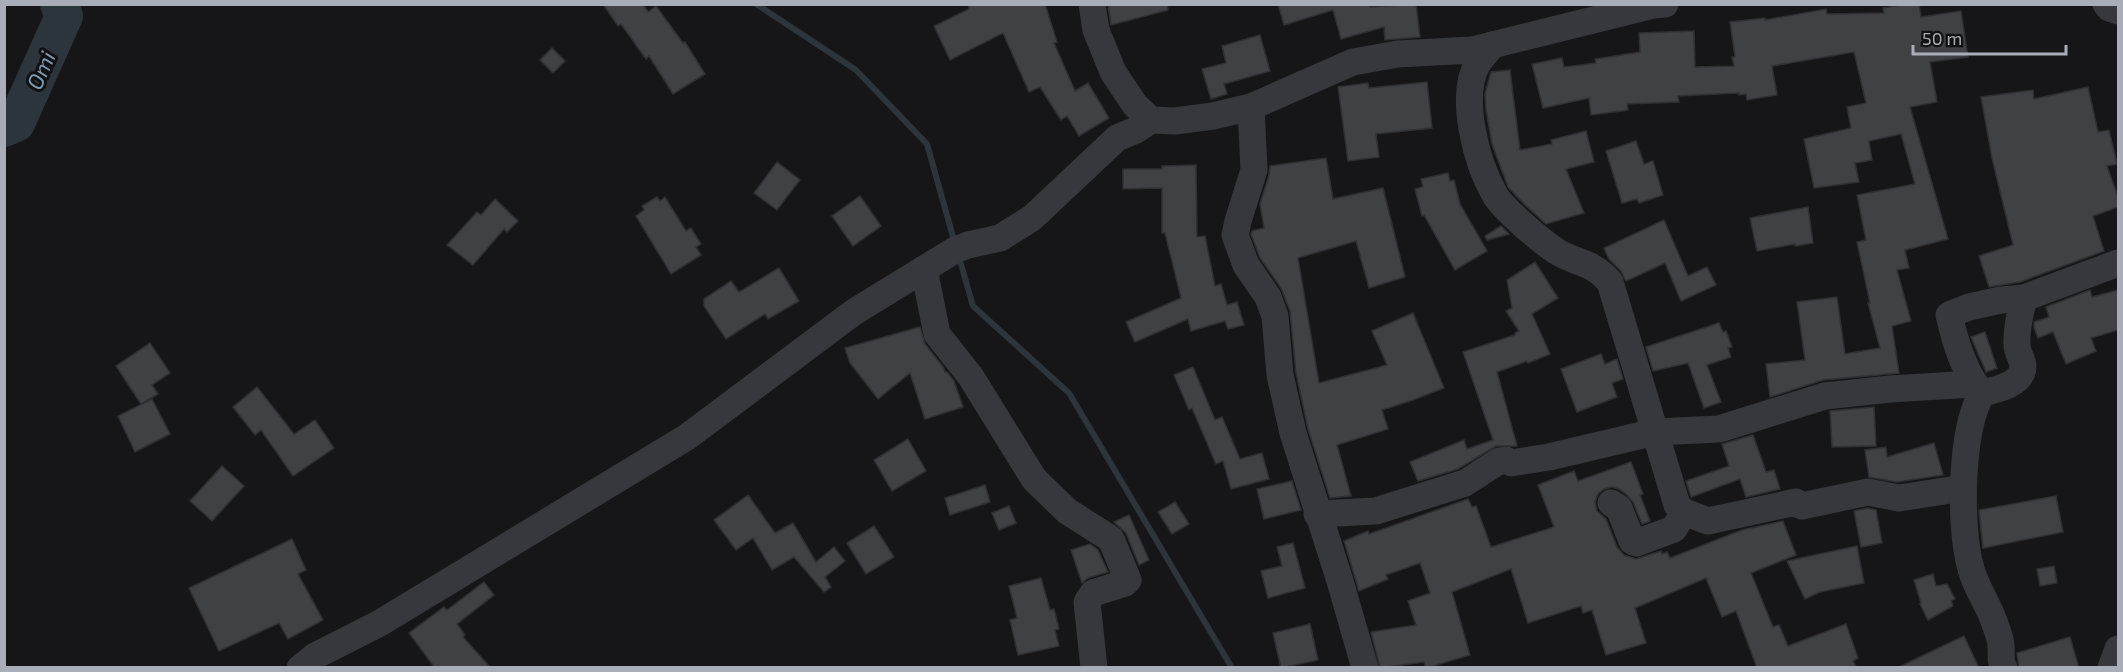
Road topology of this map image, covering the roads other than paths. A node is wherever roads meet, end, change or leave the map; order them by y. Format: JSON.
{"nodes":[{"id":1,"x":1092,"y":4,"type":"edge"},
{"id":2,"x":1665,"y":4,"type":"edge"},
{"id":3,"x":2106,"y":4,"type":"edge"},
{"id":4,"x":2118,"y":11,"type":"edge"},
{"id":5,"x":1492,"y":45,"type":"junction"},
{"id":6,"x":1251,"y":107,"type":"junction"},
{"id":7,"x":1151,"y":120,"type":"junction"},
{"id":8,"x":2118,"y":263,"type":"edge"},
{"id":9,"x":924,"y":269,"type":"junction"},
{"id":10,"x":2024,"y":298,"type":"junction"},
{"id":11,"x":1977,"y":389,"type":"junction"},
{"id":12,"x":1655,"y":432,"type":"junction"},
{"id":13,"x":1963,"y":488,"type":"junction"},
{"id":14,"x":1611,"y":503,"type":"dead end"},
{"id":15,"x":1684,"y":512,"type":"junction"},
{"id":16,"x":1317,"y":514,"type":"junction"},
{"id":17,"x":2118,"y":649,"type":"edge"},
{"id":18,"x":1999,"y":665,"type":"edge"},
{"id":19,"x":300,"y":668,"type":"edge"},
{"id":20,"x":1094,"y":668,"type":"edge"},
{"id":21,"x":1365,"y":668,"type":"edge"},
{"id":22,"x":2111,"y":668,"type":"edge"}],
"edges":[{"from":1,"to":7,"type":"street"},
{"from":2,"to":5,"type":"street"},
{"from":3,"to":4,"type":"street"},
{"from":5,"to":6,"type":"street"},
{"from":5,"to":12,"type":"street"},
{"from":6,"to":7,"type":"street"},
{"from":6,"to":16,"type":"street"},
{"from":7,"to":9,"type":"street"},
{"from":8,"to":10,"type":"street"},
{"from":9,"to":19,"type":"street"},
{"from":9,"to":20,"type":"street"},
{"from":10,"to":11,"type":"street"},
{"from":10,"to":11,"type":"street"},
{"from":11,"to":12,"type":"street"},
{"from":11,"to":13,"type":"street"},
{"from":12,"to":15,"type":"street"},
{"from":12,"to":16,"type":"street"},
{"from":13,"to":15,"type":"street"},
{"from":13,"to":18,"type":"street"},
{"from":14,"to":15,"type":"street"},
{"from":16,"to":21,"type":"street"},
{"from":17,"to":22,"type":"street"}]}
